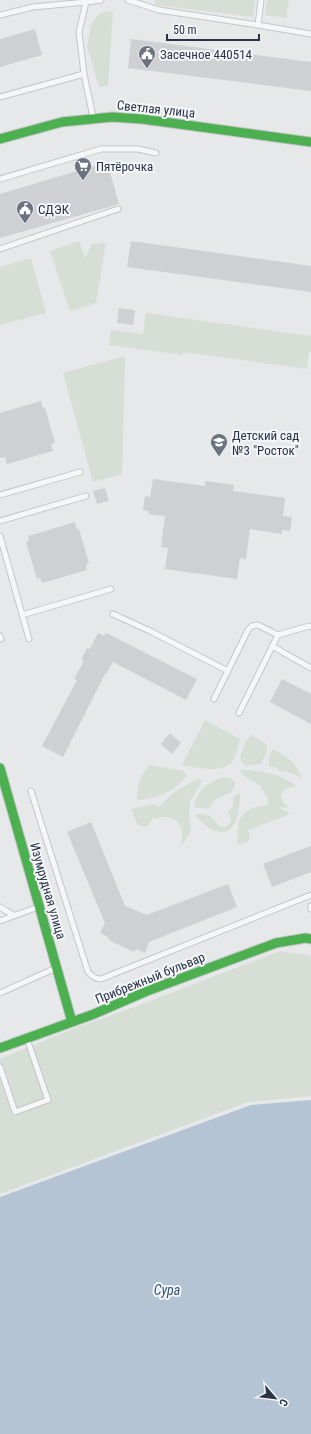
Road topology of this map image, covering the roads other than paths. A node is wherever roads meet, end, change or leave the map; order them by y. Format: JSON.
{"nodes":[{"id":1,"x":101,"y":0,"type":"edge"},
{"id":2,"x":130,"y":0,"type":"edge"},
{"id":3,"x":261,"y":0,"type":"edge"},
{"id":4,"x":86,"y":2,"type":"junction"},
{"id":5,"x":0,"y":15,"type":"edge"},
{"id":6,"x":258,"y":25,"type":"junction"},
{"id":7,"x":311,"y":34,"type":"edge"},
{"id":8,"x":84,"y":74,"type":"junction"},
{"id":9,"x":0,"y":97,"type":"edge"},
{"id":10,"x":93,"y":118,"type":"junction"},
{"id":11,"x":0,"y":139,"type":"edge"},
{"id":12,"x":311,"y":142,"type":"edge"},
{"id":13,"x":156,"y":153,"type":"dead end"},
{"id":14,"x":0,"y":179,"type":"edge"},
{"id":15,"x":118,"y":209,"type":"dead end"},
{"id":16,"x":0,"y":249,"type":"edge"},
{"id":17,"x":80,"y":472,"type":"dead end"},
{"id":18,"x":0,"y":495,"type":"edge"},
{"id":19,"x":86,"y":496,"type":"dead end"},
{"id":20,"x":0,"y":521,"type":"edge"},
{"id":21,"x":0,"y":536,"type":"edge"},
{"id":22,"x":111,"y":589,"type":"dead end"},
{"id":23,"x":113,"y":614,"type":"dead end"},
{"id":24,"x":22,"y":615,"type":"junction"},
{"id":25,"x":311,"y":627,"type":"edge"},
{"id":26,"x":278,"y":635,"type":"junction"},
{"id":27,"x":29,"y":639,"type":"dead end"},
{"id":28,"x":272,"y":646,"type":"junction"},
{"id":29,"x":311,"y":668,"type":"edge"},
{"id":30,"x":228,"y":671,"type":"junction"},
{"id":31,"x":214,"y":699,"type":"dead end"},
{"id":32,"x":239,"y":713,"type":"dead end"},
{"id":33,"x":0,"y":768,"type":"edge"},
{"id":34,"x":2,"y":782,"type":"edge"},
{"id":35,"x":31,"y":791,"type":"dead end"},
{"id":36,"x":311,"y":895,"type":"edge"},
{"id":37,"x":0,"y":907,"type":"edge"},
{"id":38,"x":39,"y":907,"type":"junction"},
{"id":39,"x":13,"y":915,"type":"junction"},
{"id":40,"x":0,"y":920,"type":"edge"},
{"id":41,"x":308,"y":937,"type":"edge"},
{"id":42,"x":57,"y":968,"type":"junction"},
{"id":43,"x":0,"y":993,"type":"edge"},
{"id":44,"x":72,"y":1022,"type":"junction"},
{"id":45,"x":27,"y":1038,"type":"junction"},
{"id":46,"x":0,"y":1048,"type":"edge"},
{"id":47,"x":0,"y":1067,"type":"edge"}],
"edges":[{"from":1,"to":4,"type":"lane"},
{"from":2,"to":6,"type":"lane"},
{"from":3,"to":6,"type":"lane"},
{"from":4,"to":5,"type":"lane"},
{"from":4,"to":8,"type":"lane"},
{"from":6,"to":7,"type":"lane"},
{"from":8,"to":9,"type":"lane"},
{"from":8,"to":10,"type":"lane"},
{"from":10,"to":11,"type":"street","name":"Светлая улица"},
{"from":10,"to":12,"type":"street","name":"Светлая улица"},
{"from":13,"to":14,"type":"lane"},
{"from":15,"to":16,"type":"lane"},
{"from":17,"to":18,"type":"lane"},
{"from":19,"to":20,"type":"lane"},
{"from":21,"to":24,"type":"lane"},
{"from":22,"to":24,"type":"lane"},
{"from":23,"to":30,"type":"lane"},
{"from":24,"to":27,"type":"lane"},
{"from":25,"to":26,"type":"lane"},
{"from":26,"to":28,"type":"lane"},
{"from":26,"to":30,"type":"lane"},
{"from":28,"to":29,"type":"lane"},
{"from":28,"to":32,"type":"lane"},
{"from":30,"to":31,"type":"lane"},
{"from":33,"to":34,"type":"street","name":"Изумрудная улица"},
{"from":34,"to":38,"type":"street","name":"Изумрудная улица"},
{"from":35,"to":36,"type":"lane"},
{"from":37,"to":39,"type":"lane"},
{"from":38,"to":39,"type":"lane"},
{"from":38,"to":42,"type":"street","name":"Изумрудная улица"},
{"from":39,"to":40,"type":"lane"},
{"from":41,"to":44,"type":"street","name":"Прибрежный бульвар"},
{"from":42,"to":43,"type":"lane"},
{"from":42,"to":44,"type":"street","name":"Изумрудная улица"},
{"from":44,"to":45,"type":"street","name":"Прибрежный бульвар"},
{"from":45,"to":46,"type":"street","name":"Прибрежный бульвар"},
{"from":45,"to":47,"type":"lane"}]}
